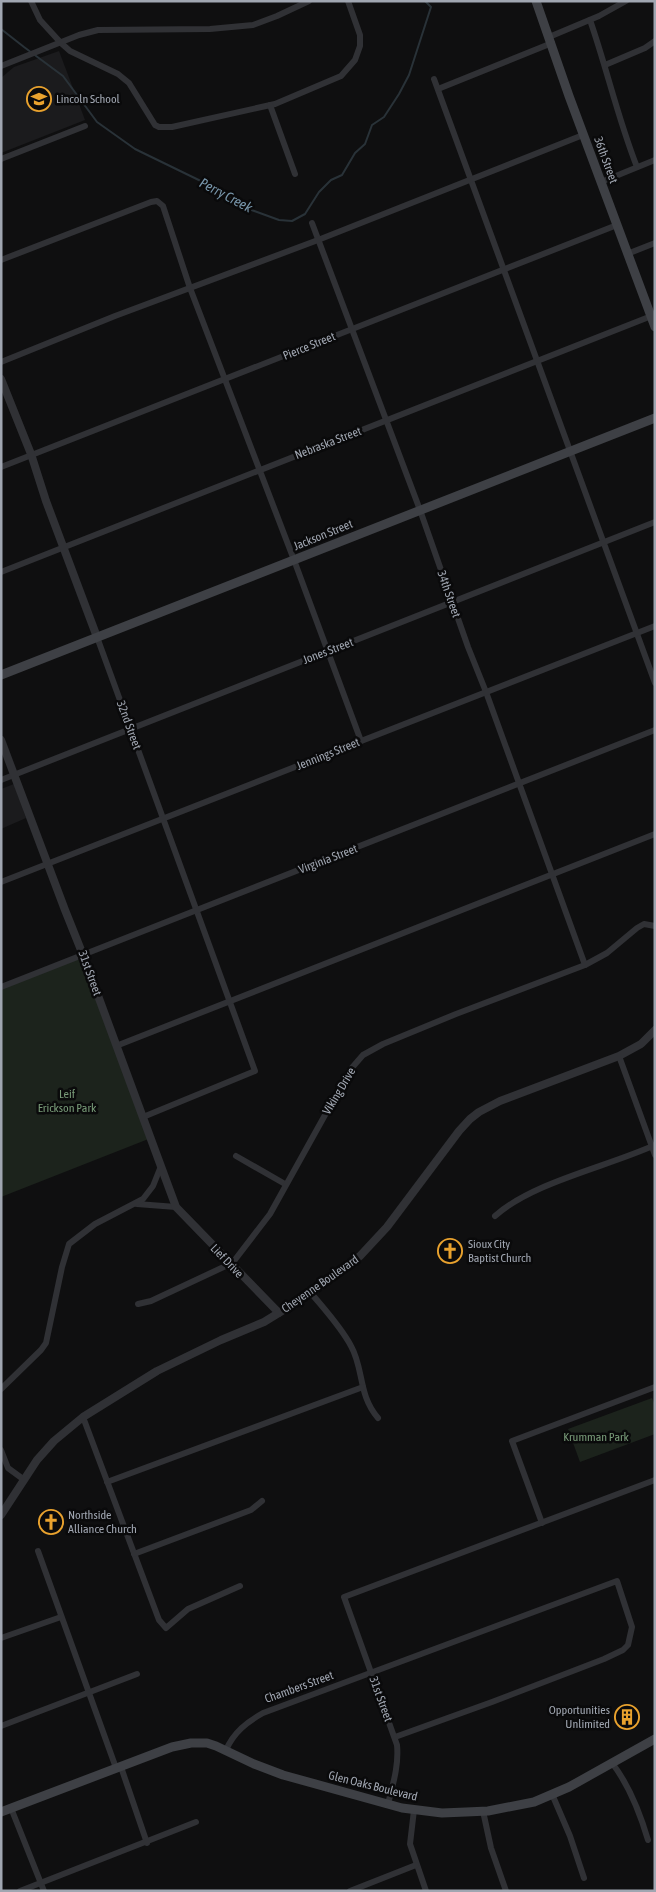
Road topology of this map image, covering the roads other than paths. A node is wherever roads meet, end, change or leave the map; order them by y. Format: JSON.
{"nodes":[{"id":1,"x":31,"y":1,"type":"edge"},
{"id":2,"x":309,"y":1,"type":"edge"},
{"id":3,"x":348,"y":1,"type":"edge"},
{"id":4,"x":536,"y":1,"type":"edge"},
{"id":5,"x":626,"y":1,"type":"edge"},
{"id":6,"x":590,"y":20,"type":"junction"},
{"id":7,"x":551,"y":40,"type":"junction"},
{"id":8,"x":655,"y":41,"type":"edge"},
{"id":9,"x":62,"y":43,"type":"junction"},
{"id":10,"x":605,"y":65,"type":"junction"},
{"id":11,"x":1,"y":66,"type":"edge"},
{"id":12,"x":434,"y":79,"type":"dead end"},
{"id":13,"x":438,"y":90,"type":"junction"},
{"id":14,"x":270,"y":105,"type":"junction"},
{"id":15,"x":85,"y":126,"type":"dead end"},
{"id":16,"x":584,"y":135,"type":"junction"},
{"id":17,"x":1,"y":159,"type":"edge"},
{"id":18,"x":655,"y":160,"type":"edge"},
{"id":19,"x":637,"y":167,"type":"junction"},
{"id":20,"x":295,"y":174,"type":"dead end"},
{"id":21,"x":471,"y":178,"type":"junction"},
{"id":22,"x":601,"y":182,"type":"junction"},
{"id":23,"x":312,"y":223,"type":"dead end"},
{"id":24,"x":617,"y":225,"type":"junction"},
{"id":25,"x":318,"y":240,"type":"junction"},
{"id":26,"x":655,"y":243,"type":"edge"},
{"id":27,"x":627,"y":254,"type":"junction"},
{"id":28,"x":1,"y":260,"type":"edge"},
{"id":29,"x":504,"y":269,"type":"junction"},
{"id":30,"x":190,"y":288,"type":"junction"},
{"id":31,"x":653,"y":316,"type":"edge"},
{"id":32,"x":655,"y":327,"type":"edge"},
{"id":33,"x":351,"y":328,"type":"junction"},
{"id":34,"x":538,"y":360,"type":"junction"},
{"id":35,"x":1,"y":362,"type":"edge"},
{"id":36,"x":1,"y":379,"type":"edge"},
{"id":37,"x":226,"y":380,"type":"junction"},
{"id":38,"x":655,"y":418,"type":"edge"},
{"id":39,"x":386,"y":421,"type":"junction"},
{"id":40,"x":570,"y":451,"type":"junction"},
{"id":41,"x":31,"y":454,"type":"junction"},
{"id":42,"x":1,"y":467,"type":"edge"},
{"id":43,"x":260,"y":470,"type":"junction"},
{"id":44,"x":420,"y":510,"type":"junction"},
{"id":45,"x":655,"y":522,"type":"edge"},
{"id":46,"x":604,"y":542,"type":"junction"},
{"id":47,"x":62,"y":548,"type":"junction"},
{"id":48,"x":294,"y":560,"type":"junction"},
{"id":49,"x":1,"y":572,"type":"edge"},
{"id":50,"x":452,"y":602,"type":"junction"},
{"id":51,"x":655,"y":626,"type":"edge"},
{"id":52,"x":636,"y":633,"type":"junction"},
{"id":53,"x":97,"y":637,"type":"junction"},
{"id":54,"x":328,"y":651,"type":"junction"},
{"id":55,"x":1,"y":675,"type":"edge"},
{"id":56,"x":655,"y":683,"type":"edge"},
{"id":57,"x":486,"y":692,"type":"junction"},
{"id":58,"x":130,"y":728,"type":"junction"},
{"id":59,"x":655,"y":730,"type":"edge"},
{"id":60,"x":1,"y":740,"type":"edge"},
{"id":61,"x":361,"y":741,"type":"junction"},
{"id":62,"x":14,"y":774,"type":"junction"},
{"id":63,"x":1,"y":780,"type":"edge"},
{"id":64,"x":520,"y":783,"type":"junction"},
{"id":65,"x":164,"y":819,"type":"junction"},
{"id":66,"x":655,"y":834,"type":"edge"},
{"id":67,"x":47,"y":864,"type":"junction"},
{"id":68,"x":552,"y":874,"type":"junction"},
{"id":69,"x":1,"y":882,"type":"edge"},
{"id":70,"x":196,"y":910,"type":"junction"},
{"id":71,"x":655,"y":926,"type":"edge"},
{"id":72,"x":83,"y":955,"type":"junction"},
{"id":73,"x":585,"y":964,"type":"junction"},
{"id":74,"x":1,"y":987,"type":"edge"},
{"id":75,"x":230,"y":1000,"type":"junction"},
{"id":76,"x":655,"y":1030,"type":"edge"},
{"id":77,"x":116,"y":1046,"type":"junction"},
{"id":78,"x":619,"y":1056,"type":"junction"},
{"id":79,"x":143,"y":1116,"type":"junction"},
{"id":80,"x":653,"y":1146,"type":"edge"},
{"id":81,"x":655,"y":1155,"type":"edge"},
{"id":82,"x":236,"y":1156,"type":"dead end"},
{"id":83,"x":161,"y":1166,"type":"junction"},
{"id":84,"x":285,"y":1184,"type":"junction"},
{"id":85,"x":135,"y":1204,"type":"junction"},
{"id":86,"x":176,"y":1207,"type":"junction"},
{"id":87,"x":495,"y":1216,"type":"dead end"},
{"id":88,"x":230,"y":1264,"type":"junction"},
{"id":89,"x":311,"y":1293,"type":"junction"},
{"id":90,"x":138,"y":1304,"type":"dead end"},
{"id":91,"x":279,"y":1313,"type":"junction"},
{"id":92,"x":363,"y":1387,"type":"junction"},
{"id":93,"x":655,"y":1387,"type":"edge"},
{"id":94,"x":1,"y":1389,"type":"edge"},
{"id":95,"x":83,"y":1417,"type":"junction"},
{"id":96,"x":378,"y":1418,"type":"dead end"},
{"id":97,"x":1,"y":1450,"type":"edge"},
{"id":98,"x":4,"y":1466,"type":"edge"},
{"id":99,"x":23,"y":1479,"type":"junction"},
{"id":100,"x":655,"y":1480,"type":"edge"},
{"id":101,"x":107,"y":1482,"type":"junction"},
{"id":102,"x":262,"y":1501,"type":"dead end"},
{"id":103,"x":1,"y":1515,"type":"edge"},
{"id":104,"x":542,"y":1523,"type":"junction"},
{"id":105,"x":38,"y":1551,"type":"dead end"},
{"id":106,"x":134,"y":1554,"type":"junction"},
{"id":107,"x":240,"y":1586,"type":"dead end"},
{"id":108,"x":61,"y":1617,"type":"junction"},
{"id":109,"x":1,"y":1638,"type":"edge"},
{"id":110,"x":372,"y":1673,"type":"junction"},
{"id":111,"x":137,"y":1674,"type":"dead end"},
{"id":112,"x":89,"y":1692,"type":"junction"},
{"id":113,"x":1,"y":1726,"type":"edge"},
{"id":114,"x":395,"y":1737,"type":"junction"},
{"id":115,"x":655,"y":1739,"type":"edge"},
{"id":116,"x":226,"y":1750,"type":"junction"},
{"id":117,"x":612,"y":1763,"type":"junction"},
{"id":118,"x":119,"y":1768,"type":"junction"},
{"id":119,"x":552,"y":1794,"type":"junction"},
{"id":120,"x":388,"y":1804,"type":"junction"},
{"id":121,"x":11,"y":1808,"type":"junction"},
{"id":122,"x":414,"y":1810,"type":"junction"},
{"id":123,"x":483,"y":1811,"type":"junction"},
{"id":124,"x":1,"y":1812,"type":"edge"},
{"id":125,"x":196,"y":1822,"type":"dead end"},
{"id":126,"x":648,"y":1840,"type":"dead end"},
{"id":127,"x":147,"y":1843,"type":"junction"},
{"id":128,"x":416,"y":1865,"type":"junction"},
{"id":129,"x":584,"y":1878,"type":"dead end"},
{"id":130,"x":40,"y":1883,"type":"junction"},
{"id":131,"x":20,"y":1891,"type":"edge"},
{"id":132,"x":44,"y":1891,"type":"edge"},
{"id":133,"x":351,"y":1891,"type":"edge"},
{"id":134,"x":426,"y":1891,"type":"edge"},
{"id":135,"x":506,"y":1891,"type":"edge"}],
"edges":[{"from":1,"to":9,"type":"street"},
{"from":2,"to":9,"type":"street"},
{"from":3,"to":14,"type":"street"},
{"from":4,"to":7,"type":"main road","name":"36th Street"},
{"from":5,"to":6,"type":"street"},
{"from":6,"to":7,"type":"street"},
{"from":6,"to":10,"type":"street"},
{"from":7,"to":13,"type":"street"},
{"from":7,"to":16,"type":"main road","name":"36th Street"},
{"from":8,"to":10,"type":"street"},
{"from":9,"to":11,"type":"street"},
{"from":9,"to":14,"type":"street"},
{"from":10,"to":19,"type":"street"},
{"from":12,"to":13,"type":"street"},
{"from":13,"to":21,"type":"street"},
{"from":14,"to":20,"type":"street"},
{"from":15,"to":17,"type":"street"},
{"from":16,"to":21,"type":"street"},
{"from":16,"to":22,"type":"main road","name":"36th Street"},
{"from":18,"to":19,"type":"street"},
{"from":19,"to":22,"type":"street"},
{"from":21,"to":25,"type":"street"},
{"from":21,"to":29,"type":"street"},
{"from":22,"to":24,"type":"main road","name":"36th Street"},
{"from":23,"to":25,"type":"street","name":"34th Street"},
{"from":24,"to":27,"type":"main road","name":"36th Street"},
{"from":24,"to":29,"type":"street","name":"Pierce Street"},
{"from":25,"to":30,"type":"street"},
{"from":25,"to":33,"type":"street","name":"34th Street"},
{"from":26,"to":27,"type":"street"},
{"from":27,"to":31,"type":"main road","name":"36th Street"},
{"from":28,"to":30,"type":"street"},
{"from":29,"to":33,"type":"street","name":"Pierce Street"},
{"from":29,"to":34,"type":"street"},
{"from":30,"to":35,"type":"street"},
{"from":30,"to":37,"type":"street"},
{"from":31,"to":32,"type":"main road","name":"36th Street"},
{"from":31,"to":34,"type":"street","name":"Nebraska Street"},
{"from":33,"to":37,"type":"street","name":"Pierce Street"},
{"from":33,"to":39,"type":"street","name":"34th Street"},
{"from":34,"to":39,"type":"street","name":"Nebraska Street"},
{"from":34,"to":40,"type":"street"},
{"from":36,"to":41,"type":"street","name":"32nd Street"},
{"from":37,"to":41,"type":"street","name":"Pierce Street"},
{"from":37,"to":43,"type":"street"},
{"from":38,"to":40,"type":"main road","name":"Jackson Street"},
{"from":39,"to":43,"type":"street","name":"Nebraska Street"},
{"from":39,"to":44,"type":"street","name":"34th Street"},
{"from":40,"to":44,"type":"main road","name":"Jackson Street"},
{"from":40,"to":46,"type":"street"},
{"from":41,"to":42,"type":"street","name":"Pierce Street"},
{"from":41,"to":47,"type":"street","name":"32nd Street"},
{"from":43,"to":47,"type":"street","name":"Nebraska Street"},
{"from":43,"to":48,"type":"street"},
{"from":44,"to":48,"type":"main road","name":"Jackson Street"},
{"from":44,"to":50,"type":"street","name":"34th Street"},
{"from":45,"to":46,"type":"street","name":"Jones Street"},
{"from":46,"to":50,"type":"street","name":"Jones Street"},
{"from":46,"to":52,"type":"street"},
{"from":47,"to":49,"type":"street","name":"Nebraska Street"},
{"from":47,"to":53,"type":"street","name":"32nd Street"},
{"from":48,"to":53,"type":"main road","name":"Jackson Street"},
{"from":48,"to":54,"type":"street"},
{"from":50,"to":54,"type":"street","name":"Jones Street"},
{"from":50,"to":57,"type":"street","name":"34th Street"},
{"from":51,"to":52,"type":"street","name":"Jennings Street"},
{"from":52,"to":56,"type":"street"},
{"from":52,"to":57,"type":"street","name":"Jennings Street"},
{"from":53,"to":55,"type":"main road","name":"Jackson Street"},
{"from":53,"to":58,"type":"street","name":"32nd Street"},
{"from":54,"to":58,"type":"street","name":"Jones Street"},
{"from":54,"to":61,"type":"street"},
{"from":57,"to":61,"type":"street","name":"Jennings Street"},
{"from":57,"to":64,"type":"street","name":"34th Street"},
{"from":58,"to":62,"type":"street","name":"Jones Street"},
{"from":58,"to":65,"type":"street","name":"32nd Street"},
{"from":59,"to":64,"type":"street","name":"Virginia Street"},
{"from":60,"to":62,"type":"street","name":"31st Street"},
{"from":61,"to":65,"type":"street","name":"Jennings Street"},
{"from":62,"to":63,"type":"street","name":"Jones Street"},
{"from":62,"to":67,"type":"street","name":"31st Street"},
{"from":64,"to":68,"type":"street","name":"34th Street"},
{"from":64,"to":70,"type":"street","name":"Virginia Street"},
{"from":65,"to":67,"type":"street","name":"Jennings Street"},
{"from":65,"to":70,"type":"street","name":"32nd Street"},
{"from":66,"to":68,"type":"street"},
{"from":67,"to":69,"type":"street","name":"Jennings Street"},
{"from":67,"to":72,"type":"street","name":"31st Street"},
{"from":68,"to":73,"type":"street","name":"34th Street"},
{"from":68,"to":75,"type":"street"},
{"from":70,"to":72,"type":"street","name":"Virginia Street"},
{"from":70,"to":75,"type":"street","name":"32nd Street"},
{"from":71,"to":73,"type":"street","name":"Viking Drive"},
{"from":72,"to":74,"type":"street","name":"Virginia Street"},
{"from":72,"to":77,"type":"street","name":"31st Street"},
{"from":73,"to":84,"type":"street","name":"Viking Drive"},
{"from":75,"to":77,"type":"street"},
{"from":75,"to":79,"type":"street","name":"32nd Street"},
{"from":76,"to":78,"type":"street","name":"Cheyenne Boulevard"},
{"from":77,"to":79,"type":"street","name":"31st Street"},
{"from":78,"to":80,"type":"street"},
{"from":78,"to":89,"type":"street","name":"Cheyenne Boulevard"},
{"from":79,"to":83,"type":"street","name":"31st Street"},
{"from":80,"to":81,"type":"street"},
{"from":80,"to":87,"type":"street"},
{"from":82,"to":84,"type":"street"},
{"from":83,"to":85,"type":"street"},
{"from":83,"to":86,"type":"street","name":"31st Street"},
{"from":84,"to":88,"type":"street","name":"Viking Drive"},
{"from":85,"to":86,"type":"street"},
{"from":85,"to":94,"type":"street"},
{"from":86,"to":88,"type":"street","name":"Lief Drive"},
{"from":88,"to":90,"type":"street","name":"Viking Drive"},
{"from":88,"to":91,"type":"street","name":"Lief Drive"},
{"from":89,"to":91,"type":"street","name":"Cheyenne Boulevard"},
{"from":89,"to":92,"type":"street"},
{"from":91,"to":95,"type":"street","name":"Cheyenne Boulevard"},
{"from":92,"to":96,"type":"street"},
{"from":92,"to":101,"type":"street"},
{"from":93,"to":104,"type":"street"},
{"from":95,"to":99,"type":"street","name":"Cheyenne Boulevard"},
{"from":95,"to":101,"type":"street"},
{"from":97,"to":98,"type":"street"},
{"from":98,"to":99,"type":"street"},
{"from":99,"to":103,"type":"street","name":"Cheyenne Boulevard"},
{"from":100,"to":104,"type":"street"},
{"from":101,"to":106,"type":"street"},
{"from":102,"to":106,"type":"street"},
{"from":104,"to":110,"type":"street","name":"31st Street"},
{"from":105,"to":108,"type":"street"},
{"from":106,"to":107,"type":"street"},
{"from":108,"to":109,"type":"street"},
{"from":108,"to":112,"type":"street"},
{"from":110,"to":114,"type":"street","name":"31st Street"},
{"from":110,"to":114,"type":"street","name":"Chambers Street"},
{"from":110,"to":116,"type":"street","name":"Chambers Street"},
{"from":111,"to":112,"type":"street"},
{"from":112,"to":113,"type":"street"},
{"from":112,"to":118,"type":"street"},
{"from":114,"to":120,"type":"street","name":"31st Street"},
{"from":115,"to":117,"type":"main road","name":"Glen Oaks Boulevard"},
{"from":116,"to":118,"type":"main road"},
{"from":116,"to":120,"type":"main road","name":"Glen Oaks Boulevard"},
{"from":117,"to":119,"type":"main road","name":"Glen Oaks Boulevard"},
{"from":117,"to":126,"type":"street"},
{"from":118,"to":121,"type":"main road"},
{"from":118,"to":127,"type":"street"},
{"from":119,"to":123,"type":"main road","name":"Glen Oaks Boulevard"},
{"from":119,"to":129,"type":"street"},
{"from":120,"to":122,"type":"main road","name":"Glen Oaks Boulevard"},
{"from":121,"to":124,"type":"main road"},
{"from":121,"to":130,"type":"street"},
{"from":122,"to":123,"type":"main road","name":"Glen Oaks Boulevard"},
{"from":122,"to":128,"type":"street"},
{"from":123,"to":135,"type":"street"},
{"from":125,"to":127,"type":"street"},
{"from":127,"to":130,"type":"street"},
{"from":128,"to":133,"type":"street"},
{"from":128,"to":134,"type":"street"},
{"from":130,"to":131,"type":"street"},
{"from":130,"to":132,"type":"street"}]}
